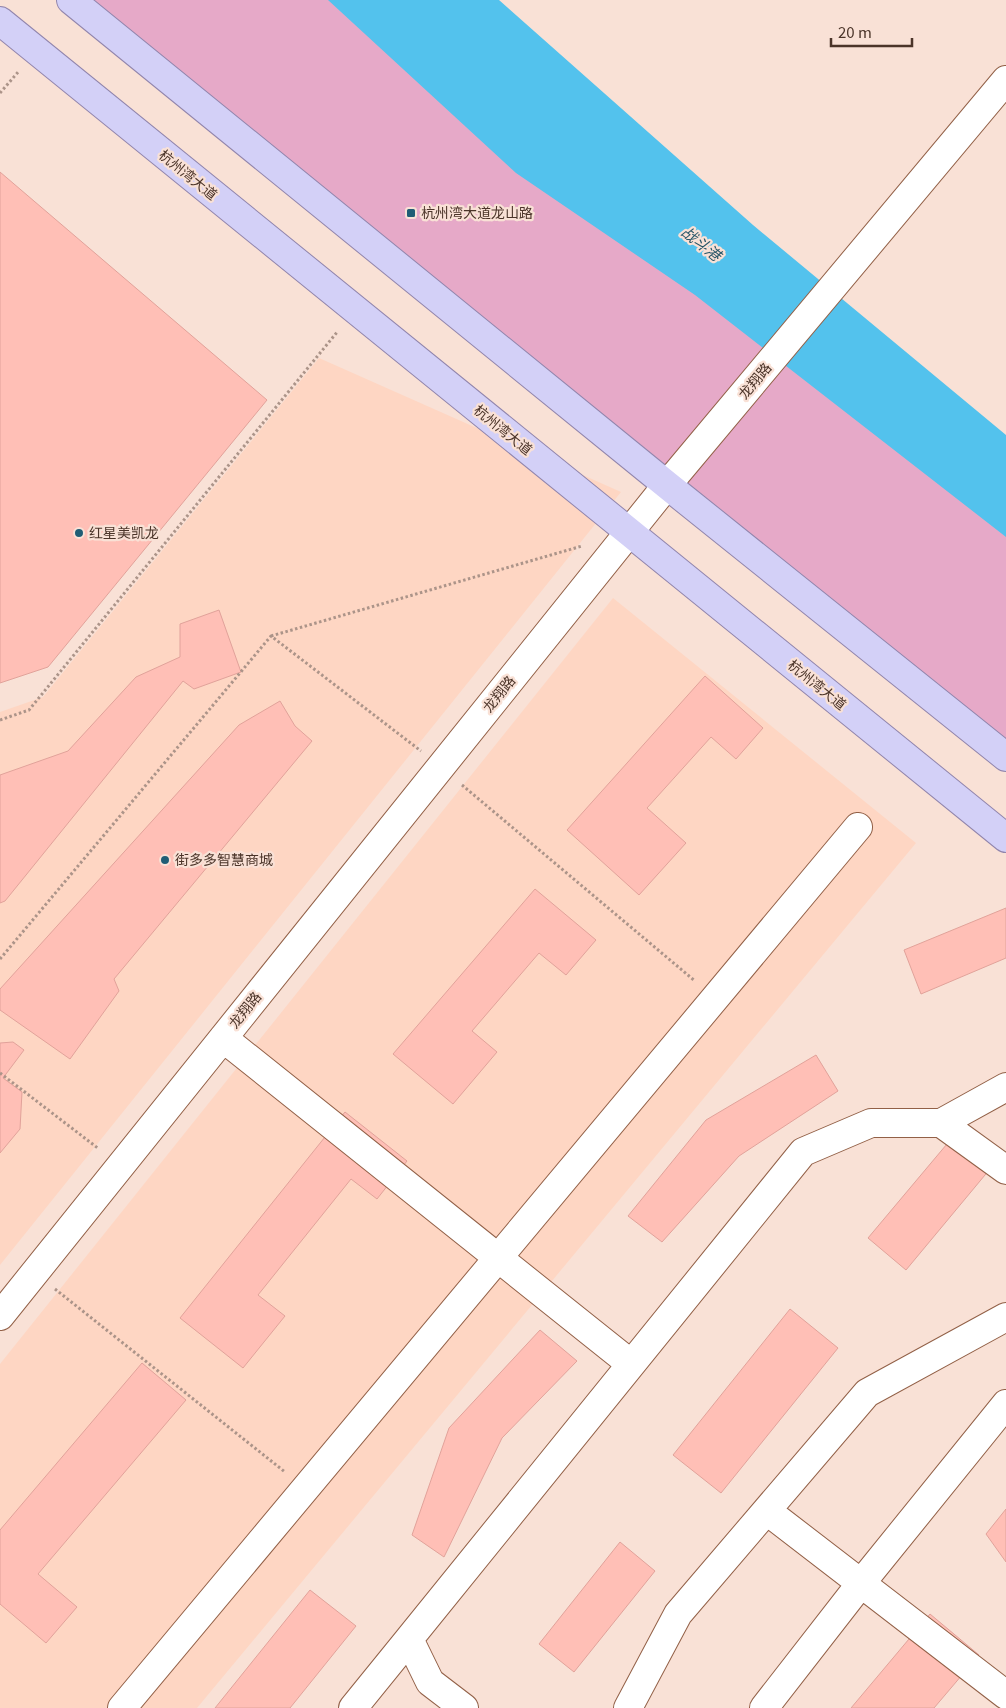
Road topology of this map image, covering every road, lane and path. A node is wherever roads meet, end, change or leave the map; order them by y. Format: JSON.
{"nodes":[{"id":1,"x":70,"y":0,"type":"edge"},
{"id":2,"x":0,"y":21,"type":"edge"},
{"id":3,"x":1006,"y":80,"type":"edge"},
{"id":4,"x":355,"y":310,"type":"junction"},
{"id":5,"x":667,"y":485,"type":"junction"},
{"id":6,"x":629,"y":532,"type":"junction"},
{"id":7,"x":271,"y":636,"type":"junction"},
{"id":8,"x":0,"y":720,"type":"edge"},
{"id":9,"x":1006,"y":757,"type":"edge"},
{"id":10,"x":441,"y":766,"type":"junction"},
{"id":11,"x":858,"y":828,"type":"dead end"},
{"id":12,"x":1006,"y":838,"type":"edge"},
{"id":13,"x":0,"y":958,"type":"edge"},
{"id":14,"x":714,"y":997,"type":"junction"},
{"id":15,"x":223,"y":1038,"type":"junction"},
{"id":16,"x":0,"y":1073,"type":"edge"},
{"id":17,"x":1006,"y":1087,"type":"edge"},
{"id":18,"x":941,"y":1123,"type":"junction"},
{"id":19,"x":121,"y":1165,"type":"junction"},
{"id":20,"x":1006,"y":1170,"type":"edge"},
{"id":21,"x":498,"y":1257,"type":"junction"},
{"id":22,"x":34,"y":1273,"type":"junction"},
{"id":23,"x":0,"y":1316,"type":"edge"},
{"id":24,"x":1006,"y":1317,"type":"edge"},
{"id":25,"x":631,"y":1364,"type":"junction"},
{"id":26,"x":1006,"y":1404,"type":"edge"},
{"id":27,"x":305,"y":1488,"type":"junction"},
{"id":28,"x":767,"y":1511,"type":"junction"},
{"id":29,"x":862,"y":1582,"type":"junction"},
{"id":30,"x":409,"y":1639,"type":"junction"},
{"id":31,"x":1006,"y":1695,"type":"edge"},
{"id":32,"x":122,"y":1708,"type":"edge"},
{"id":33,"x":354,"y":1708,"type":"edge"},
{"id":34,"x":464,"y":1708,"type":"edge"},
{"id":35,"x":628,"y":1708,"type":"edge"},
{"id":36,"x":764,"y":1708,"type":"edge"}],
"edges":[{"from":1,"to":5,"type":"main road"},
{"from":2,"to":4,"type":"main road","name":"杭州湾大道"},
{"from":3,"to":5,"type":"street","name":"龙翔路"},
{"from":4,"to":6,"type":"main road","name":"杭州湾大道"},
{"from":4,"to":8,"type":"path"},
{"from":5,"to":6,"type":"street","name":"龙翔路"},
{"from":5,"to":9,"type":"main road"},
{"from":6,"to":7,"type":"path"},
{"from":6,"to":10,"type":"street","name":"龙翔路"},
{"from":6,"to":12,"type":"main road","name":"杭州湾大道"},
{"from":7,"to":10,"type":"path"},
{"from":7,"to":13,"type":"path"},
{"from":10,"to":14,"type":"path"},
{"from":10,"to":15,"type":"street","name":"龙翔路"},
{"from":11,"to":14,"type":"street"},
{"from":14,"to":21,"type":"street"},
{"from":15,"to":19,"type":"street","name":"龙翔路"},
{"from":15,"to":21,"type":"street"},
{"from":16,"to":19,"type":"path"},
{"from":17,"to":18,"type":"street"},
{"from":18,"to":20,"type":"street"},
{"from":18,"to":25,"type":"street"},
{"from":19,"to":22,"type":"street","name":"龙翔路"},
{"from":21,"to":25,"type":"street"},
{"from":21,"to":27,"type":"street"},
{"from":22,"to":23,"type":"street","name":"龙翔路"},
{"from":22,"to":27,"type":"path"},
{"from":24,"to":28,"type":"street"},
{"from":25,"to":30,"type":"street"},
{"from":26,"to":29,"type":"street"},
{"from":27,"to":32,"type":"street"},
{"from":28,"to":29,"type":"street"},
{"from":28,"to":35,"type":"street"},
{"from":29,"to":31,"type":"street"},
{"from":29,"to":36,"type":"street"},
{"from":30,"to":33,"type":"street"},
{"from":30,"to":34,"type":"street"}]}
